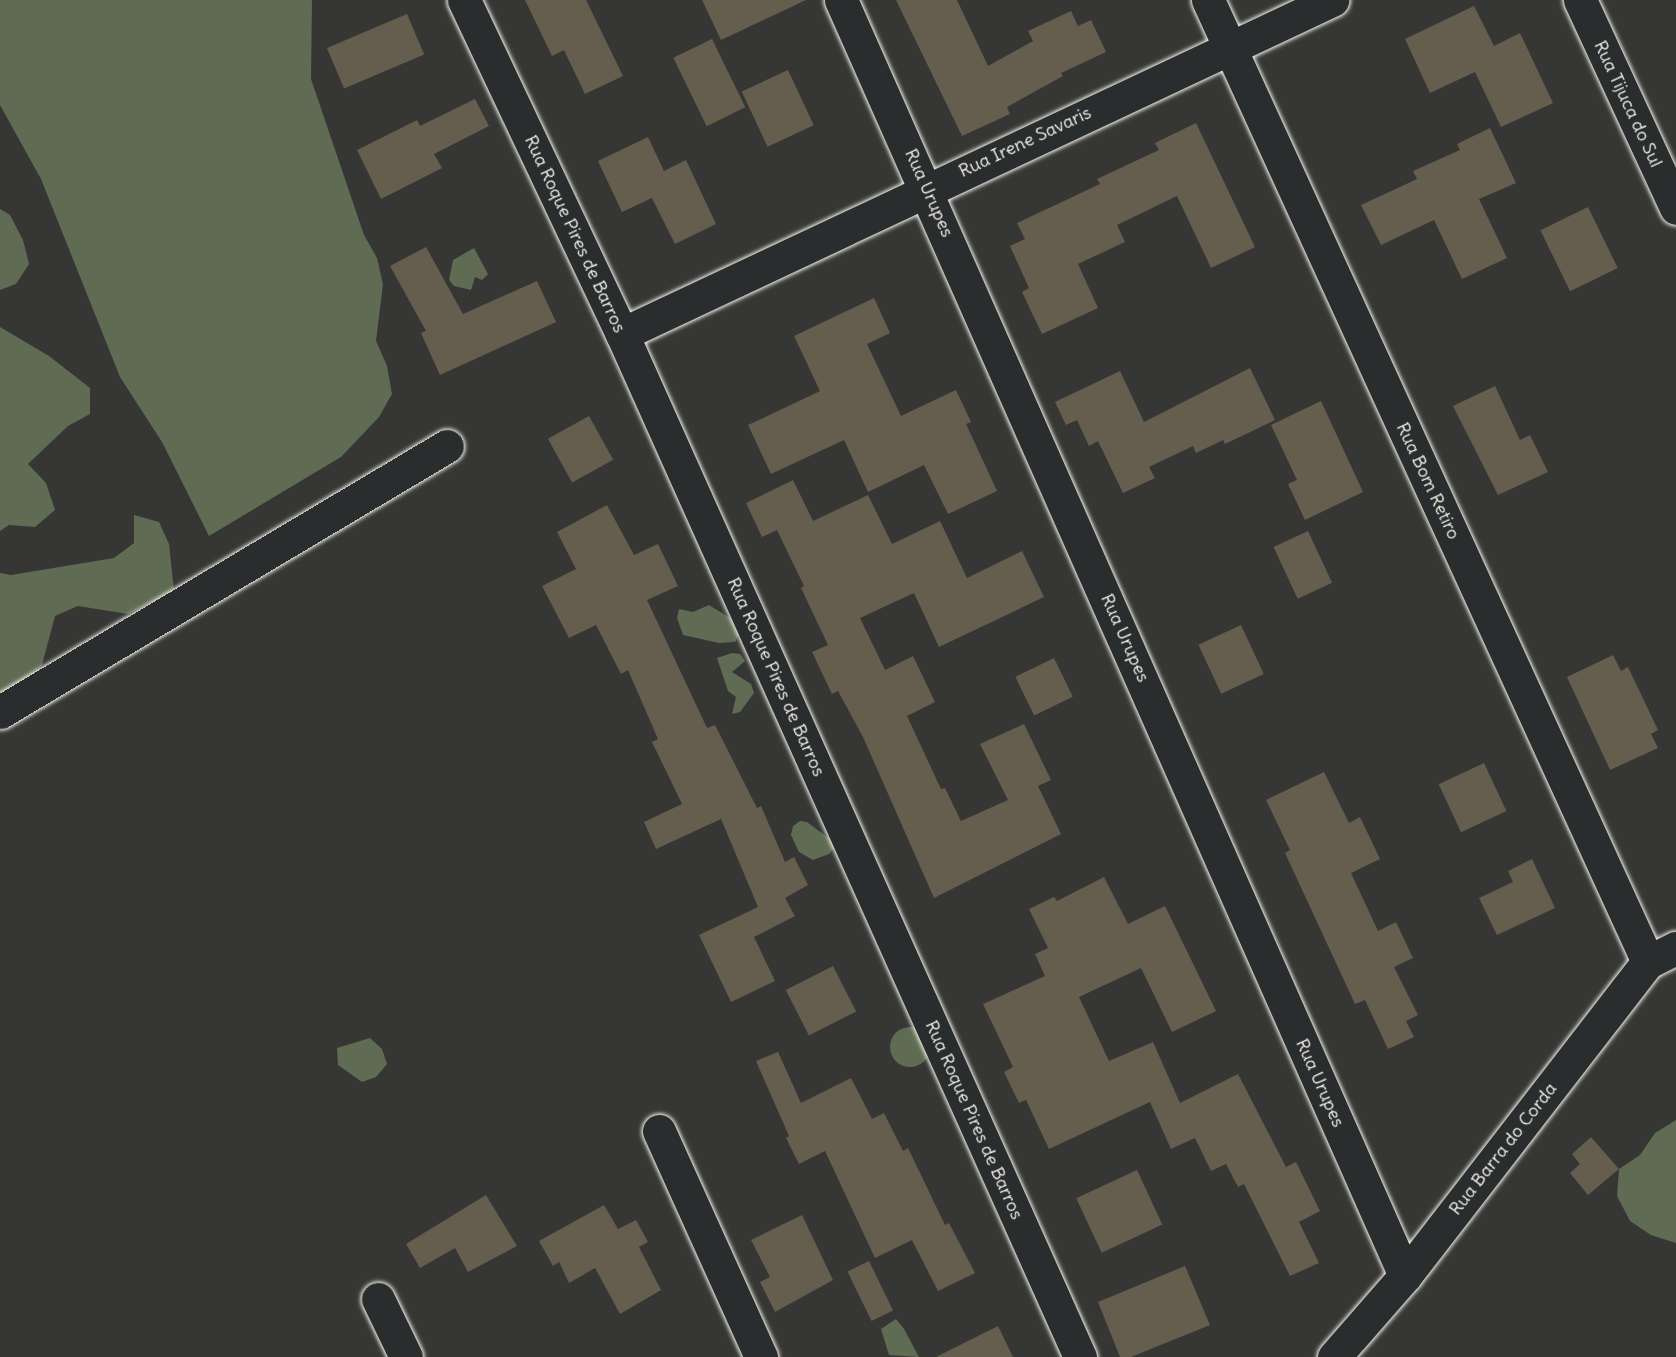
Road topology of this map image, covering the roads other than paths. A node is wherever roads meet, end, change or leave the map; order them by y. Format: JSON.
{"nodes":[{"id":1,"x":464,"y":0,"type":"edge"},
{"id":2,"x":841,"y":0,"type":"edge"},
{"id":3,"x":1208,"y":0,"type":"edge"},
{"id":4,"x":1332,"y":0,"type":"edge"},
{"id":5,"x":1580,"y":0,"type":"edge"},
{"id":6,"x":1230,"y":48,"type":"junction"},
{"id":7,"x":927,"y":188,"type":"junction"},
{"id":8,"x":1676,"y":208,"type":"edge"},
{"id":9,"x":622,"y":334,"type":"junction"},
{"id":10,"x":447,"y":446,"type":"dead end"},
{"id":11,"x":0,"y":712,"type":"edge"},
{"id":12,"x":1662,"y":955,"type":"edge"},
{"id":13,"x":659,"y":1131,"type":"dead end"},
{"id":14,"x":1405,"y":1276,"type":"junction"},
{"id":15,"x":378,"y":1299,"type":"dead end"},
{"id":16,"x":406,"y":1357,"type":"edge"},
{"id":17,"x":761,"y":1357,"type":"edge"},
{"id":18,"x":1080,"y":1357,"type":"edge"},
{"id":19,"x":1334,"y":1357,"type":"edge"}],
"edges":[{"from":1,"to":9,"type":"street","name":"Rua Roque Pires de Barros"},
{"from":2,"to":7,"type":"street","name":"Rua Urupes"},
{"from":3,"to":6,"type":"street","name":"Rua Bom Retiro"},
{"from":4,"to":6,"type":"street","name":"Rua Irene Savaris"},
{"from":5,"to":8,"type":"street","name":"Rua Tijuca do Sul"},
{"from":6,"to":7,"type":"street","name":"Rua Irene Savaris"},
{"from":6,"to":12,"type":"street","name":"Rua Bom Retiro"},
{"from":7,"to":9,"type":"street","name":"Rua Irene Savaris"},
{"from":7,"to":14,"type":"street","name":"Rua Urupes"},
{"from":9,"to":18,"type":"street","name":"Rua Roque Pires de Barros"},
{"from":10,"to":11,"type":"street"},
{"from":12,"to":14,"type":"street","name":"Rua Barra do Corda"},
{"from":13,"to":17,"type":"street"},
{"from":14,"to":19,"type":"street","name":"Rua Barra do Corda"},
{"from":15,"to":16,"type":"street"}]}
